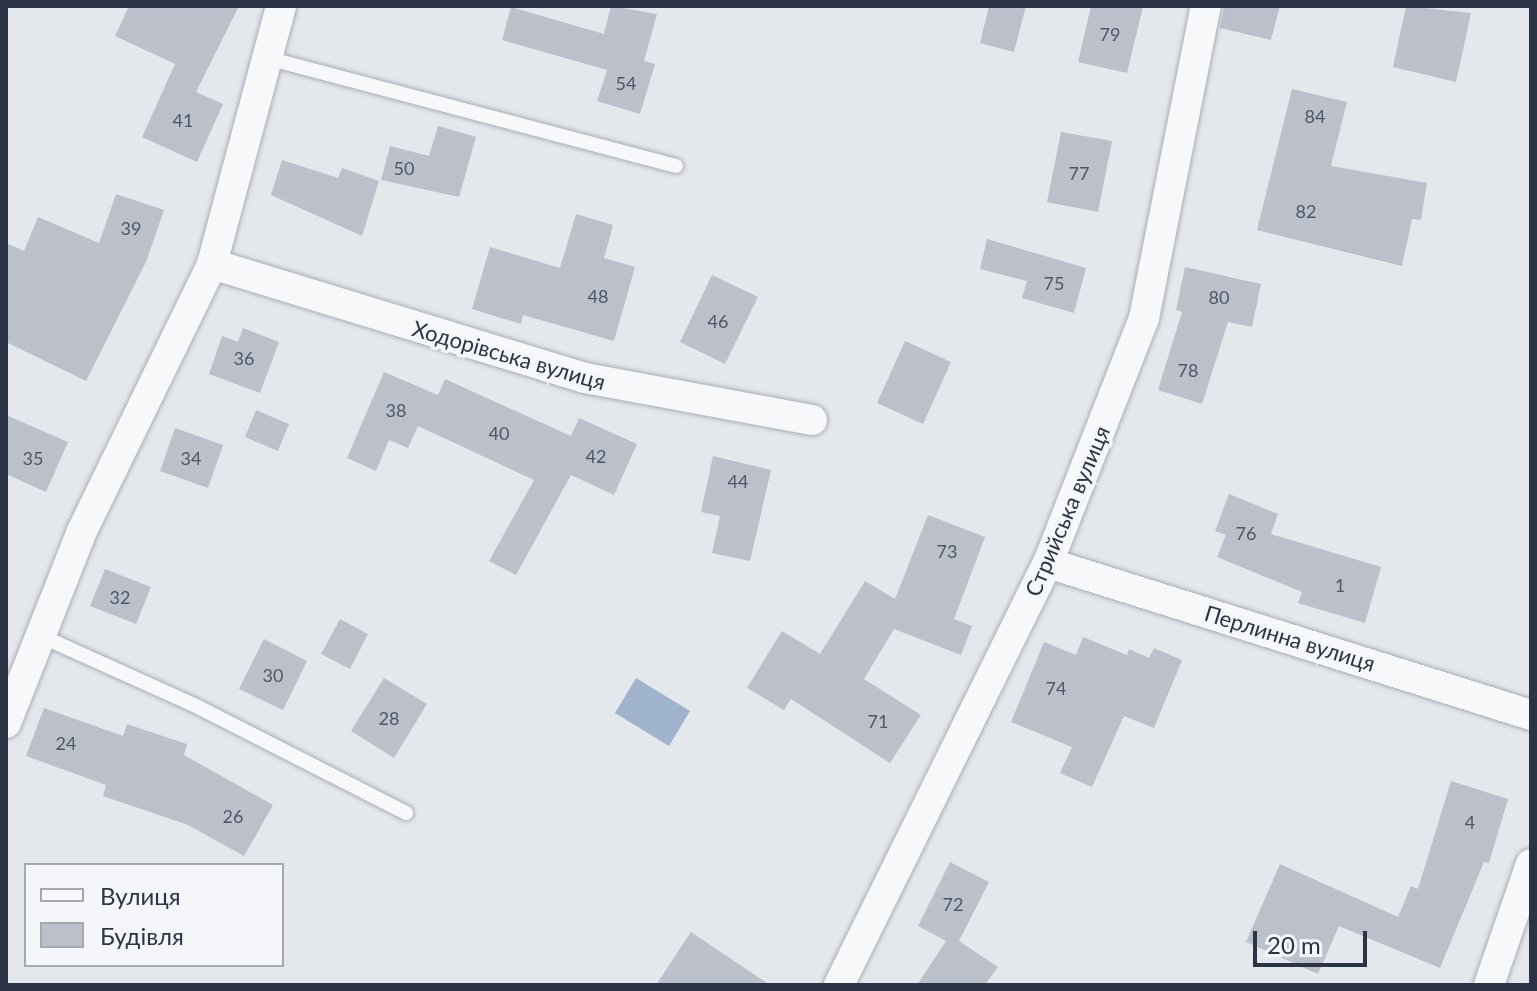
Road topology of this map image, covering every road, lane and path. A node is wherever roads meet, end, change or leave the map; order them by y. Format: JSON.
{"nodes":[{"id":1,"x":281,"y":6,"type":"edge"},
{"id":2,"x":1206,"y":6,"type":"edge"},
{"id":3,"x":267,"y":58,"type":"junction"},
{"id":4,"x":676,"y":166,"type":"dead end"},
{"id":5,"x":212,"y":264,"type":"junction"},
{"id":6,"x":812,"y":420,"type":"dead end"},
{"id":7,"x":1048,"y":563,"type":"junction"},
{"id":8,"x":41,"y":636,"type":"junction"},
{"id":9,"x":1531,"y":715,"type":"edge"},
{"id":10,"x":6,"y":723,"type":"edge"},
{"id":11,"x":406,"y":813,"type":"dead end"},
{"id":12,"x":1531,"y":864,"type":"edge"},
{"id":13,"x":839,"y":985,"type":"edge"},
{"id":14,"x":1489,"y":985,"type":"edge"}],
"edges":[{"from":1,"to":3,"type":"street"},
{"from":2,"to":7,"type":"street","name":"Стрийська вулиця"},
{"from":3,"to":4,"type":"lane"},
{"from":3,"to":5,"type":"street"},
{"from":5,"to":6,"type":"street","name":"Ходорівська вулиця"},
{"from":5,"to":8,"type":"street"},
{"from":7,"to":9,"type":"street","name":"Перлинна вулиця"},
{"from":7,"to":13,"type":"street","name":"Стрийська вулиця"},
{"from":8,"to":10,"type":"street"},
{"from":8,"to":11,"type":"lane"},
{"from":12,"to":14,"type":"street"}]}
